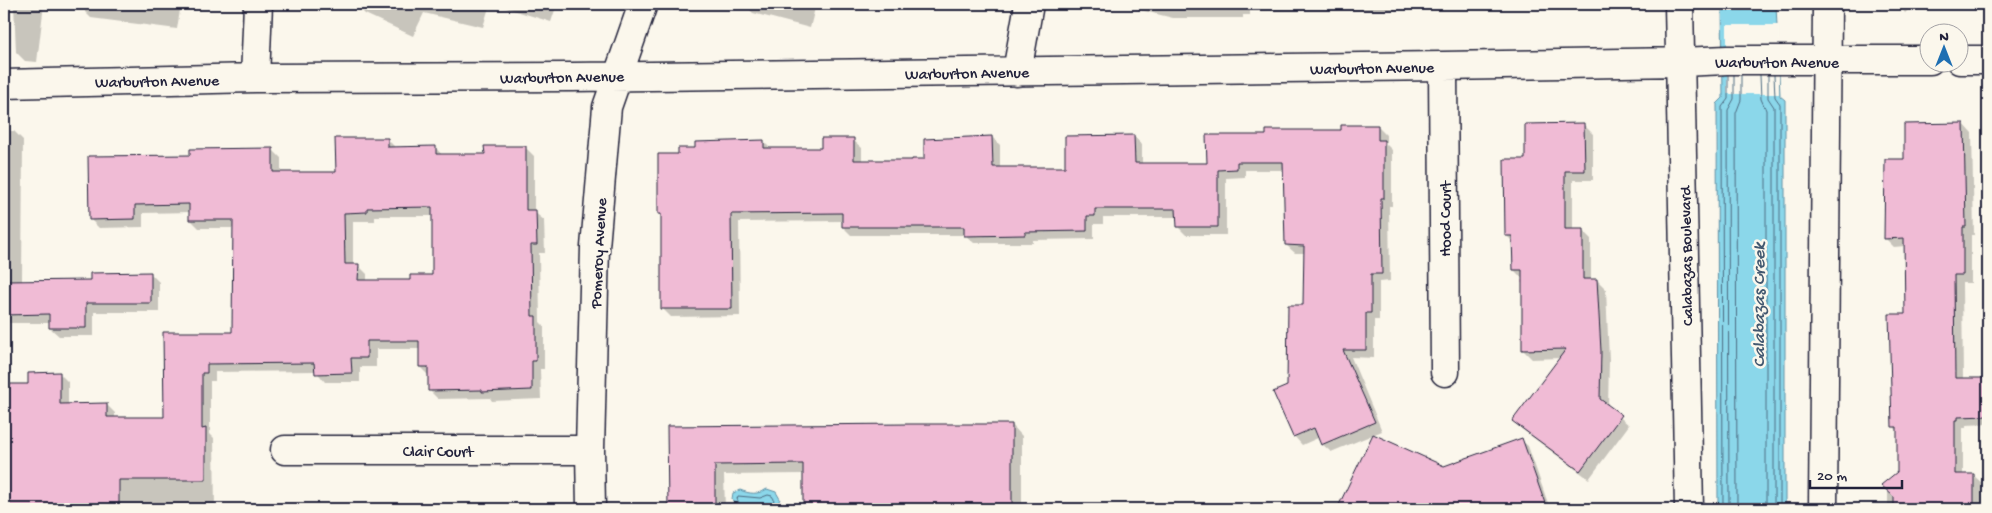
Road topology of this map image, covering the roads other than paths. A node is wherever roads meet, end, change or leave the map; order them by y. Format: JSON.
{"nodes":[{"id":1,"x":258,"y":4,"type":"edge"},
{"id":2,"x":643,"y":4,"type":"edge"},
{"id":3,"x":1029,"y":4,"type":"edge"},
{"id":4,"x":1679,"y":4,"type":"edge"},
{"id":5,"x":1827,"y":4,"type":"edge"},
{"id":6,"x":1920,"y":60,"type":"edge"},
{"id":7,"x":1970,"y":60,"type":"edge"},
{"id":8,"x":1988,"y":60,"type":"edge"},
{"id":9,"x":1826,"y":61,"type":"junction"},
{"id":10,"x":1681,"y":62,"type":"junction"},
{"id":11,"x":1443,"y":66,"type":"junction"},
{"id":12,"x":1017,"y":72,"type":"junction"},
{"id":13,"x":618,"y":76,"type":"junction"},
{"id":14,"x":255,"y":78,"type":"junction"},
{"id":15,"x":4,"y":84,"type":"edge"},
{"id":16,"x":1445,"y":372,"type":"dead end"},
{"id":17,"x":285,"y":450,"type":"dead end"},
{"id":18,"x":590,"y":450,"type":"junction"},
{"id":19,"x":591,"y":509,"type":"edge"},
{"id":20,"x":1690,"y":509,"type":"edge"},
{"id":21,"x":1823,"y":509,"type":"edge"}],
"edges":[{"from":1,"to":14,"type":"street"},
{"from":2,"to":13,"type":"street","name":"Pomeroy Avenue"},
{"from":3,"to":12,"type":"street"},
{"from":4,"to":10,"type":"street","name":"Calabazas Boulevard"},
{"from":5,"to":9,"type":"street"},
{"from":6,"to":9,"type":"street","name":"Warburton Avenue"},
{"from":7,"to":8,"type":"street"},
{"from":9,"to":10,"type":"street","name":"Warburton Avenue"},
{"from":9,"to":21,"type":"street"},
{"from":10,"to":11,"type":"street","name":"Warburton Avenue"},
{"from":10,"to":20,"type":"street","name":"Calabazas Boulevard"},
{"from":11,"to":12,"type":"street","name":"Warburton Avenue"},
{"from":11,"to":16,"type":"street","name":"Hood Court"},
{"from":12,"to":13,"type":"street","name":"Warburton Avenue"},
{"from":13,"to":14,"type":"street","name":"Warburton Avenue"},
{"from":13,"to":18,"type":"street","name":"Pomeroy Avenue"},
{"from":14,"to":15,"type":"street","name":"Warburton Avenue"},
{"from":17,"to":18,"type":"street","name":"Clair Court"},
{"from":18,"to":19,"type":"street","name":"Pomeroy Avenue"}]}
